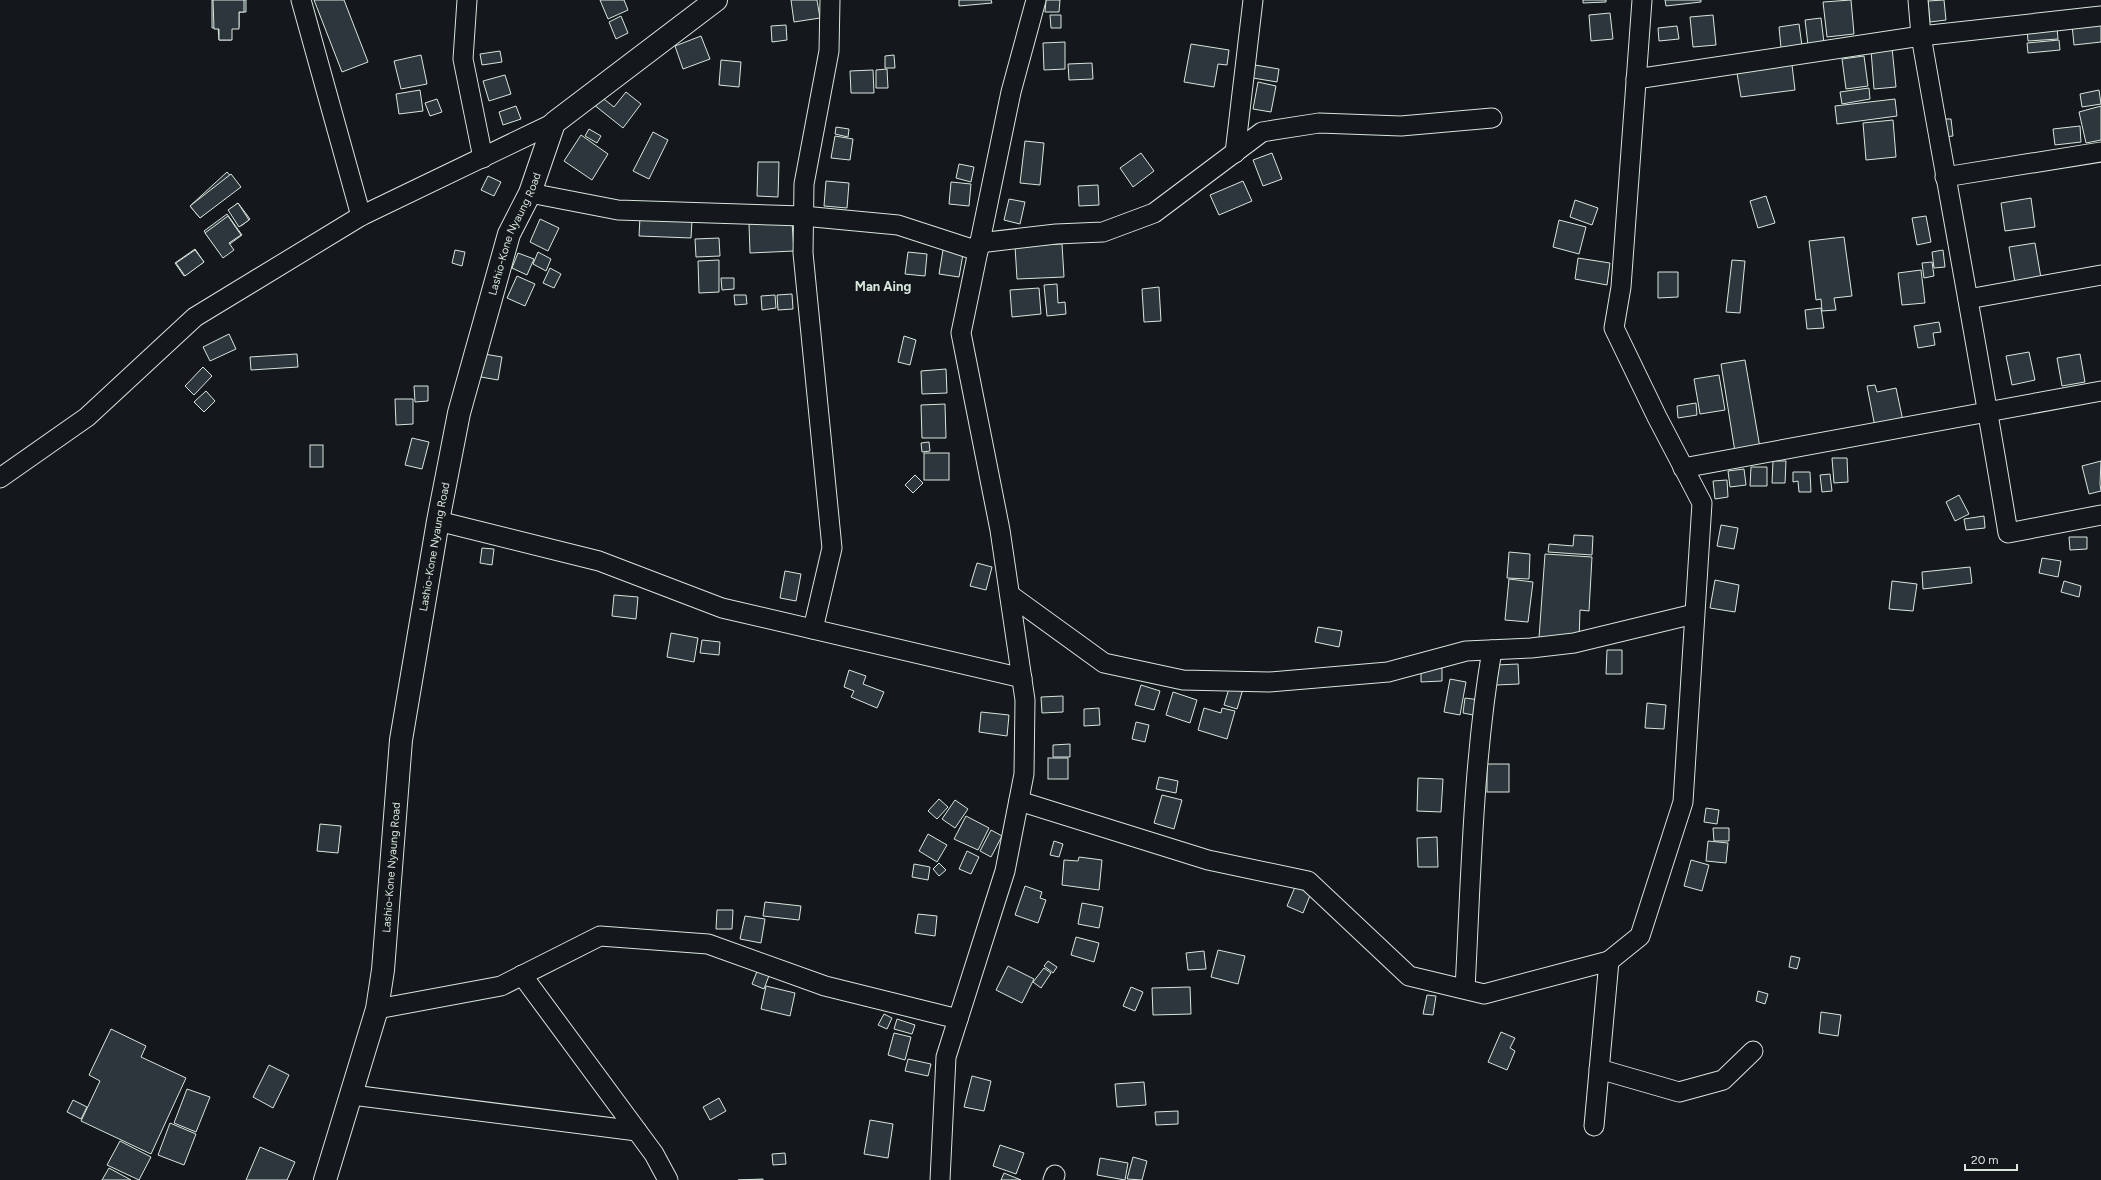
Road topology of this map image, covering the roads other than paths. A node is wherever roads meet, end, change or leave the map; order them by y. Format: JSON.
{"nodes":[{"id":1,"x":301,"y":0,"type":"edge"},
{"id":2,"x":467,"y":0,"type":"edge"},
{"id":3,"x":716,"y":0,"type":"edge"},
{"id":4,"x":830,"y":0,"type":"edge"},
{"id":5,"x":1036,"y":0,"type":"edge"},
{"id":6,"x":1253,"y":0,"type":"edge"},
{"id":7,"x":1642,"y":0,"type":"edge"},
{"id":8,"x":1918,"y":0,"type":"edge"},
{"id":9,"x":2101,"y":16,"type":"edge"},
{"id":10,"x":1921,"y":36,"type":"junction"},
{"id":11,"x":1636,"y":79,"type":"junction"},
{"id":12,"x":1492,"y":118,"type":"dead end"},
{"id":13,"x":554,"y":123,"type":"junction"},
{"id":14,"x":2101,"y":152,"type":"edge"},
{"id":15,"x":1235,"y":153,"type":"junction"},
{"id":16,"x":484,"y":158,"type":"junction"},
{"id":17,"x":1946,"y":176,"type":"junction"},
{"id":18,"x":530,"y":193,"type":"junction"},
{"id":19,"x":361,"y":216,"type":"junction"},
{"id":20,"x":804,"y":216,"type":"junction"},
{"id":21,"x":978,"y":247,"type":"junction"},
{"id":22,"x":2101,"y":275,"type":"edge"},
{"id":23,"x":1968,"y":299,"type":"junction"},
{"id":24,"x":2101,"y":391,"type":"edge"},
{"id":25,"x":1989,"y":412,"type":"junction"},
{"id":26,"x":1683,"y":468,"type":"junction"},
{"id":27,"x":0,"y":478,"type":"edge"},
{"id":28,"x":2101,"y":515,"type":"edge"},
{"id":29,"x":438,"y":521,"type":"junction"},
{"id":30,"x":1010,"y":595,"type":"junction"},
{"id":31,"x":1694,"y":614,"type":"junction"},
{"id":32,"x":813,"y":630,"type":"junction"},
{"id":33,"x":1492,"y":650,"type":"junction"},
{"id":34,"x":1022,"y":678,"type":"junction"},
{"id":35,"x":1019,"y":801,"type":"junction"},
{"id":36,"x":1609,"y":961,"type":"junction"},
{"id":37,"x":522,"y":975,"type":"junction"},
{"id":38,"x":1465,"y":989,"type":"junction"},
{"id":39,"x":378,"y":1009,"type":"junction"},
{"id":40,"x":958,"y":1018,"type":"junction"},
{"id":41,"x":1753,"y":1051,"type":"dead end"},
{"id":42,"x":1599,"y":1069,"type":"junction"},
{"id":43,"x":352,"y":1095,"type":"junction"},
{"id":44,"x":1594,"y":1126,"type":"dead end"},
{"id":45,"x":637,"y":1131,"type":"junction"},
{"id":46,"x":325,"y":1180,"type":"edge"},
{"id":47,"x":668,"y":1180,"type":"edge"},
{"id":48,"x":940,"y":1180,"type":"edge"}],
"edges":[{"from":1,"to":19,"type":"street"},
{"from":2,"to":16,"type":"street"},
{"from":3,"to":13,"type":"main road"},
{"from":4,"to":20,"type":"street"},
{"from":5,"to":21,"type":"street"},
{"from":6,"to":15,"type":"street"},
{"from":7,"to":11,"type":"street"},
{"from":8,"to":10,"type":"street"},
{"from":9,"to":10,"type":"street"},
{"from":10,"to":11,"type":"street"},
{"from":10,"to":17,"type":"street"},
{"from":11,"to":26,"type":"street"},
{"from":12,"to":15,"type":"street"},
{"from":13,"to":16,"type":"street"},
{"from":13,"to":18,"type":"main road","name":"Lashio-Kone Nyaung Road"},
{"from":14,"to":17,"type":"street"},
{"from":15,"to":21,"type":"street"},
{"from":16,"to":19,"type":"street"},
{"from":17,"to":23,"type":"street"},
{"from":18,"to":20,"type":"street"},
{"from":18,"to":29,"type":"main road","name":"Lashio-Kone Nyaung Road"},
{"from":19,"to":27,"type":"street"},
{"from":20,"to":21,"type":"street"},
{"from":20,"to":32,"type":"street"},
{"from":21,"to":30,"type":"street"},
{"from":22,"to":23,"type":"street"},
{"from":23,"to":25,"type":"street"},
{"from":24,"to":25,"type":"street"},
{"from":25,"to":26,"type":"street"},
{"from":25,"to":28,"type":"street"},
{"from":26,"to":31,"type":"street"},
{"from":29,"to":32,"type":"street"},
{"from":29,"to":39,"type":"main road","name":"Lashio-Kone Nyaung Road"},
{"from":30,"to":33,"type":"street"},
{"from":30,"to":34,"type":"street"},
{"from":31,"to":33,"type":"street"},
{"from":31,"to":36,"type":"street"},
{"from":32,"to":34,"type":"street"},
{"from":33,"to":38,"type":"street"},
{"from":34,"to":35,"type":"street"},
{"from":35,"to":38,"type":"street"},
{"from":35,"to":40,"type":"street"},
{"from":36,"to":38,"type":"street"},
{"from":36,"to":42,"type":"street"},
{"from":37,"to":39,"type":"street"},
{"from":37,"to":40,"type":"street"},
{"from":37,"to":45,"type":"street"},
{"from":39,"to":43,"type":"main road","name":"Lashio-Kone Nyaung Road"},
{"from":40,"to":48,"type":"street"},
{"from":41,"to":42,"type":"street"},
{"from":42,"to":44,"type":"street"},
{"from":43,"to":45,"type":"street"},
{"from":43,"to":46,"type":"main road","name":"Lashio-Kone Nyaung Road"},
{"from":45,"to":47,"type":"street"}]}
